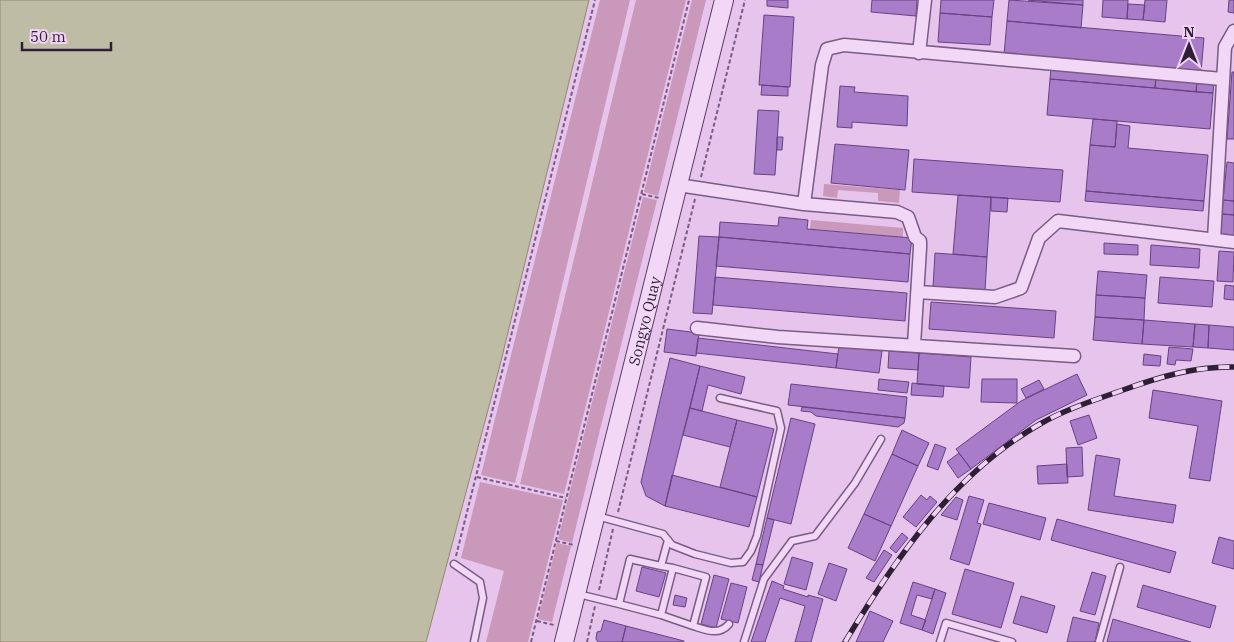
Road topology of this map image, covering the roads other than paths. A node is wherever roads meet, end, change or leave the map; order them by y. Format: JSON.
{"nodes":[{"id":1,"x":724,"y":0,"type":"edge"},
{"id":2,"x":925,"y":0,"type":"edge"},
{"id":3,"x":1234,"y":31,"type":"edge"},
{"id":4,"x":919,"y":53,"type":"junction"},
{"id":5,"x":1222,"y":79,"type":"junction"},
{"id":6,"x":678,"y":185,"type":"junction"},
{"id":7,"x":804,"y":204,"type":"junction"},
{"id":8,"x":1214,"y":240,"type":"junction"},
{"id":9,"x":1234,"y":242,"type":"edge"},
{"id":10,"x":918,"y":292,"type":"junction"},
{"id":11,"x":697,"y":328,"type":"dead end"},
{"id":12,"x":914,"y":345,"type":"junction"},
{"id":13,"x":1074,"y":356,"type":"dead end"},
{"id":14,"x":720,"y":398,"type":"dead end"},
{"id":15,"x":882,"y":439,"type":"dead end"},
{"id":16,"x":597,"y":516,"type":"junction"},
{"id":17,"x":668,"y":540,"type":"junction"},
{"id":18,"x":454,"y":564,"type":"road end"},
{"id":19,"x":661,"y":566,"type":"junction"},
{"id":20,"x":1120,"y":567,"type":"dead end"},
{"id":21,"x":673,"y":568,"type":"junction"},
{"id":22,"x":576,"y":594,"type":"junction"},
{"id":23,"x":619,"y":604,"type":"junction"},
{"id":24,"x":661,"y":615,"type":"junction"},
{"id":25,"x":729,"y":624,"type":"dead end"},
{"id":26,"x":693,"y":626,"type":"junction"},
{"id":27,"x":474,"y":642,"type":"edge"},
{"id":28,"x":564,"y":642,"type":"edge"},
{"id":29,"x":744,"y":642,"type":"edge"},
{"id":30,"x":940,"y":642,"type":"edge"},
{"id":31,"x":1012,"y":642,"type":"edge"},
{"id":32,"x":1099,"y":642,"type":"edge"}],
"edges":[{"from":1,"to":6,"type":"main road","name":"Songyo Quay"},
{"from":2,"to":4,"type":"street"},
{"from":3,"to":5,"type":"street"},
{"from":4,"to":5,"type":"street"},
{"from":4,"to":7,"type":"street"},
{"from":5,"to":8,"type":"street"},
{"from":6,"to":7,"type":"street"},
{"from":6,"to":16,"type":"main road","name":"Songyo Quay"},
{"from":7,"to":10,"type":"street"},
{"from":8,"to":9,"type":"street"},
{"from":8,"to":10,"type":"street"},
{"from":10,"to":12,"type":"street"},
{"from":11,"to":12,"type":"street"},
{"from":12,"to":13,"type":"street"},
{"from":14,"to":17,"type":"lane"},
{"from":15,"to":29,"type":"lane"},
{"from":16,"to":17,"type":"lane"},
{"from":16,"to":22,"type":"main road","name":"Songyo Quay"},
{"from":17,"to":19,"type":"lane"},
{"from":18,"to":27,"type":"lane"},
{"from":19,"to":21,"type":"lane"},
{"from":19,"to":23,"type":"lane"},
{"from":20,"to":32,"type":"lane"},
{"from":21,"to":24,"type":"lane"},
{"from":21,"to":26,"type":"lane"},
{"from":22,"to":23,"type":"lane"},
{"from":22,"to":28,"type":"main road","name":"Songyo Quay"},
{"from":23,"to":24,"type":"lane"},
{"from":24,"to":26,"type":"lane"},
{"from":25,"to":26,"type":"lane"},
{"from":30,"to":31,"type":"lane"}]}
